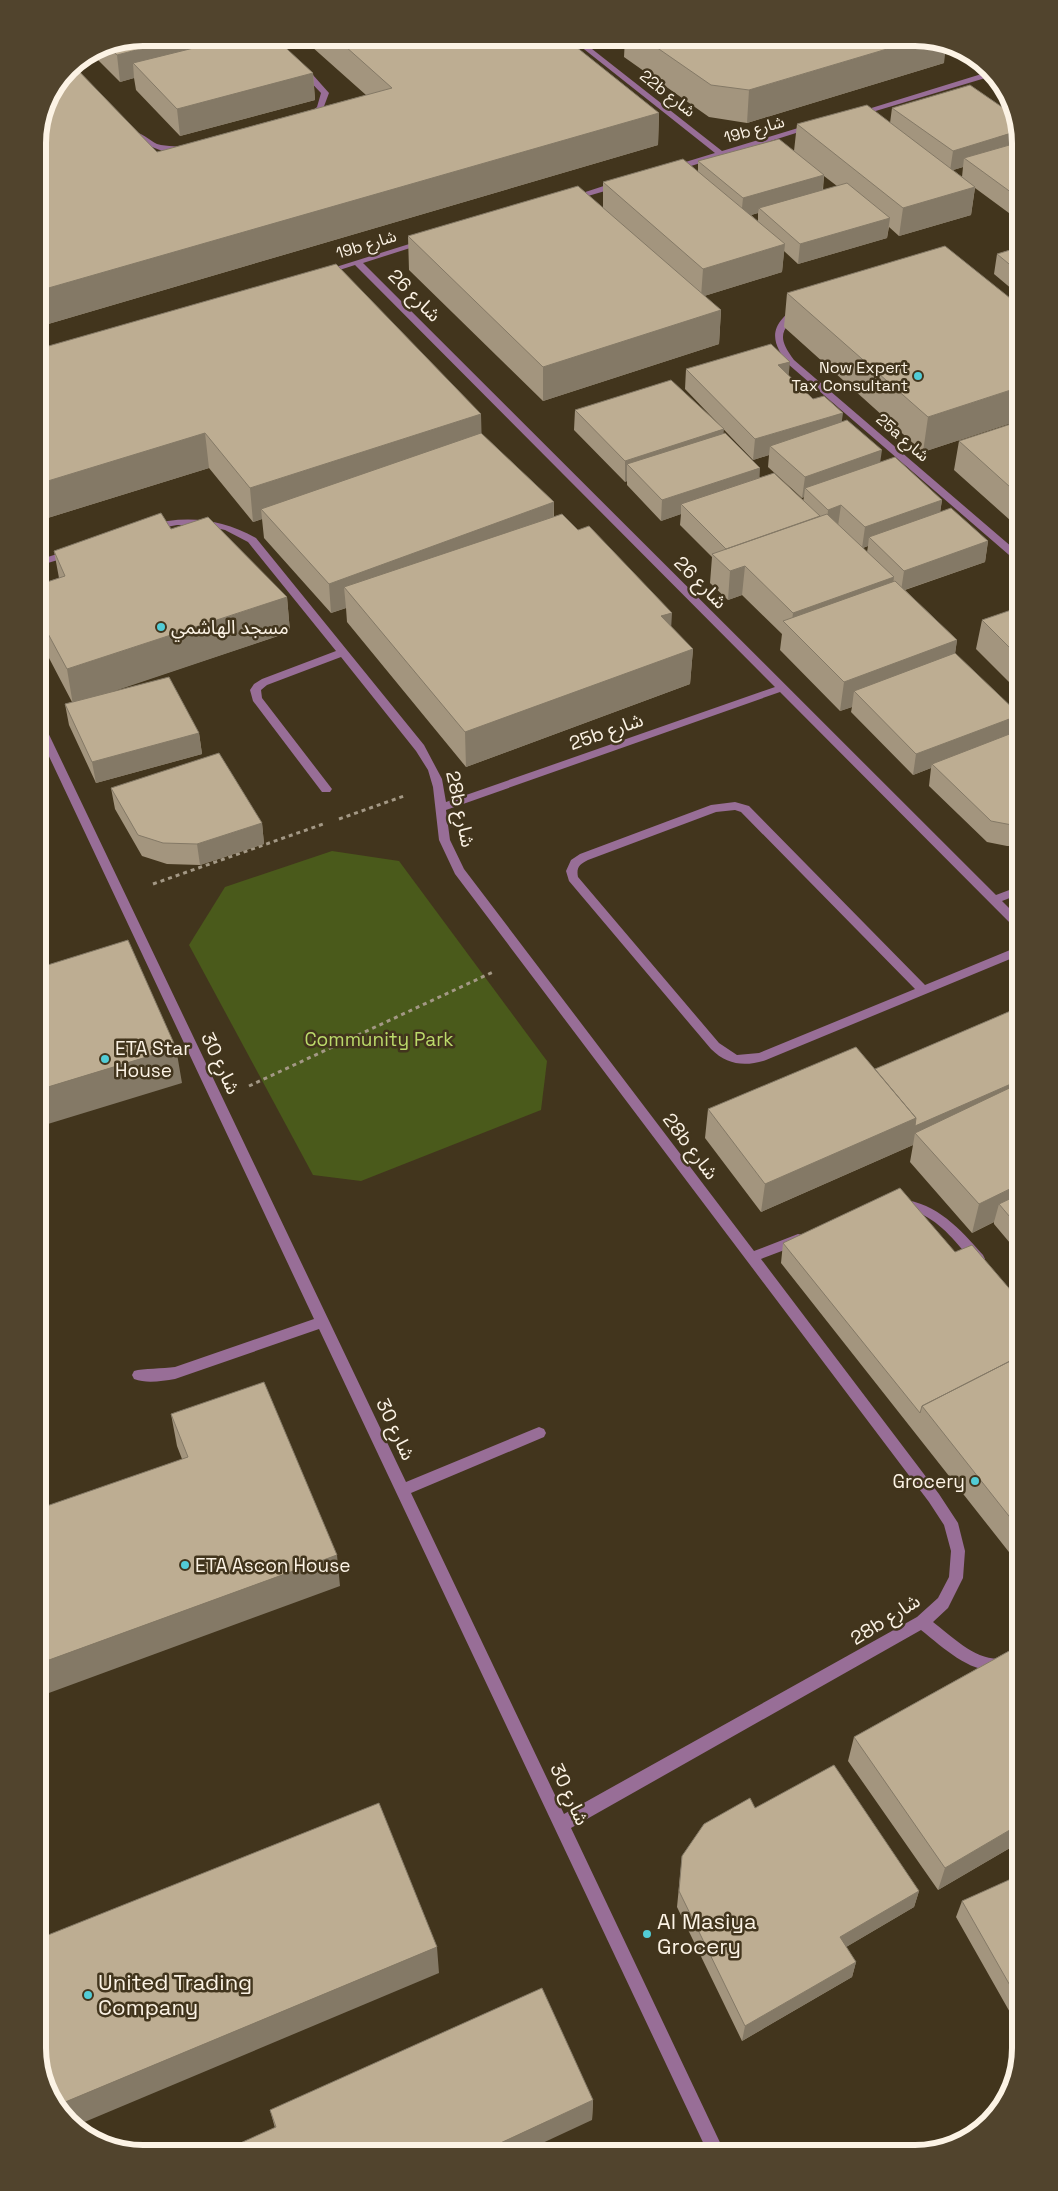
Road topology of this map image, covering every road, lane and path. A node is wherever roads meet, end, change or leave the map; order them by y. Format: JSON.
{"nodes":[{"id":1,"x":584,"y":46,"type":"edge"},
{"id":2,"x":297,"y":64,"type":"edge"},
{"id":3,"x":984,"y":76,"type":"edge"},
{"id":4,"x":844,"y":118,"type":"edge"},
{"id":5,"x":300,"y":122,"type":"edge"},
{"id":6,"x":129,"y":126,"type":"edge"},
{"id":7,"x":816,"y":126,"type":"edge"},
{"id":8,"x":191,"y":150,"type":"edge"},
{"id":9,"x":721,"y":154,"type":"junction"},
{"id":10,"x":664,"y":171,"type":"edge"},
{"id":11,"x":625,"y":182,"type":"edge"},
{"id":12,"x":558,"y":202,"type":"edge"},
{"id":13,"x":434,"y":239,"type":"edge"},
{"id":14,"x":357,"y":262,"type":"junction"},
{"id":15,"x":310,"y":276,"type":"edge"},
{"id":16,"x":810,"y":304,"type":"edge"},
{"id":17,"x":139,"y":531,"type":"edge"},
{"id":18,"x":84,"y":548,"type":"edge"},
{"id":19,"x":1012,"y":552,"type":"edge"},
{"id":20,"x":46,"y":560,"type":"edge"},
{"id":21,"x":342,"y":652,"type":"junction"},
{"id":22,"x":782,"y":688,"type":"junction"},
{"id":23,"x":46,"y":739,"type":"edge"},
{"id":24,"x":440,"y":783,"type":"junction"},
{"id":25,"x":326,"y":790,"type":"dead end"},
{"id":26,"x":442,"y":807,"type":"junction"},
{"id":27,"x":336,"y":820,"type":"dead end"},
{"id":28,"x":327,"y":823,"type":"dead end"},
{"id":29,"x":1012,"y":893,"type":"edge"},
{"id":30,"x":120,"y":896,"type":"junction"},
{"id":31,"x":994,"y":900,"type":"junction"},
{"id":32,"x":1012,"y":918,"type":"edge"},
{"id":33,"x":1012,"y":953,"type":"edge"},
{"id":34,"x":524,"y":957,"type":"junction"},
{"id":35,"x":923,"y":990,"type":"junction"},
{"id":36,"x":217,"y":1101,"type":"junction"},
{"id":37,"x":888,"y":1204,"type":"edge"},
{"id":38,"x":812,"y":1233,"type":"edge"},
{"id":39,"x":752,"y":1257,"type":"junction"},
{"id":40,"x":990,"y":1272,"type":"edge"},
{"id":41,"x":322,"y":1322,"type":"junction"},
{"id":42,"x":139,"y":1375,"type":"dead end"},
{"id":43,"x":539,"y":1433,"type":"dead end"},
{"id":44,"x":402,"y":1490,"type":"junction"},
{"id":45,"x":922,"y":1622,"type":"junction"},
{"id":46,"x":1012,"y":1665,"type":"edge"},
{"id":47,"x":562,"y":1824,"type":"junction"},
{"id":48,"x":713,"y":2145,"type":"edge"}],
"edges":[{"from":1,"to":9,"type":"street","name":"22b شارع"},
{"from":2,"to":5,"type":"street"},
{"from":3,"to":4,"type":"street"},
{"from":6,"to":8,"type":"street"},
{"from":7,"to":9,"type":"street","name":"19b شارع"},
{"from":9,"to":10,"type":"street","name":"19b شارع"},
{"from":11,"to":12,"type":"street"},
{"from":13,"to":14,"type":"street","name":"19b شارع"},
{"from":14,"to":15,"type":"street","name":"19b شارع"},
{"from":14,"to":22,"type":"street","name":"شارع 26"},
{"from":16,"to":19,"type":"street","name":"25a شارع"},
{"from":17,"to":21,"type":"street","name":"28b شارع"},
{"from":18,"to":20,"type":"street"},
{"from":21,"to":24,"type":"street","name":"28b شارع"},
{"from":21,"to":25,"type":"street"},
{"from":22,"to":26,"type":"street","name":"25b شارع"},
{"from":22,"to":31,"type":"street","name":"شارع 26"},
{"from":23,"to":30,"type":"street","name":"شارع 30"},
{"from":24,"to":26,"type":"street","name":"28b شارع"},
{"from":24,"to":27,"type":"path"},
{"from":26,"to":34,"type":"street","name":"28b شارع"},
{"from":28,"to":30,"type":"path"},
{"from":29,"to":31,"type":"street"},
{"from":30,"to":36,"type":"street","name":"شارع 30"},
{"from":31,"to":32,"type":"street","name":"شارع 26"},
{"from":33,"to":35,"type":"street"},
{"from":34,"to":36,"type":"path"},
{"from":34,"to":39,"type":"street","name":"28b شارع"},
{"from":35,"to":35,"type":"street"},
{"from":36,"to":41,"type":"street","name":"شارع 30"},
{"from":37,"to":40,"type":"street"},
{"from":38,"to":39,"type":"street"},
{"from":39,"to":45,"type":"street","name":"28b شارع"},
{"from":41,"to":42,"type":"street"},
{"from":41,"to":44,"type":"street","name":"شارع 30"},
{"from":43,"to":44,"type":"street"},
{"from":44,"to":47,"type":"street","name":"شارع 30"},
{"from":45,"to":46,"type":"street"},
{"from":45,"to":47,"type":"street","name":"28b شارع"},
{"from":47,"to":48,"type":"street","name":"شارع 30"}]}
